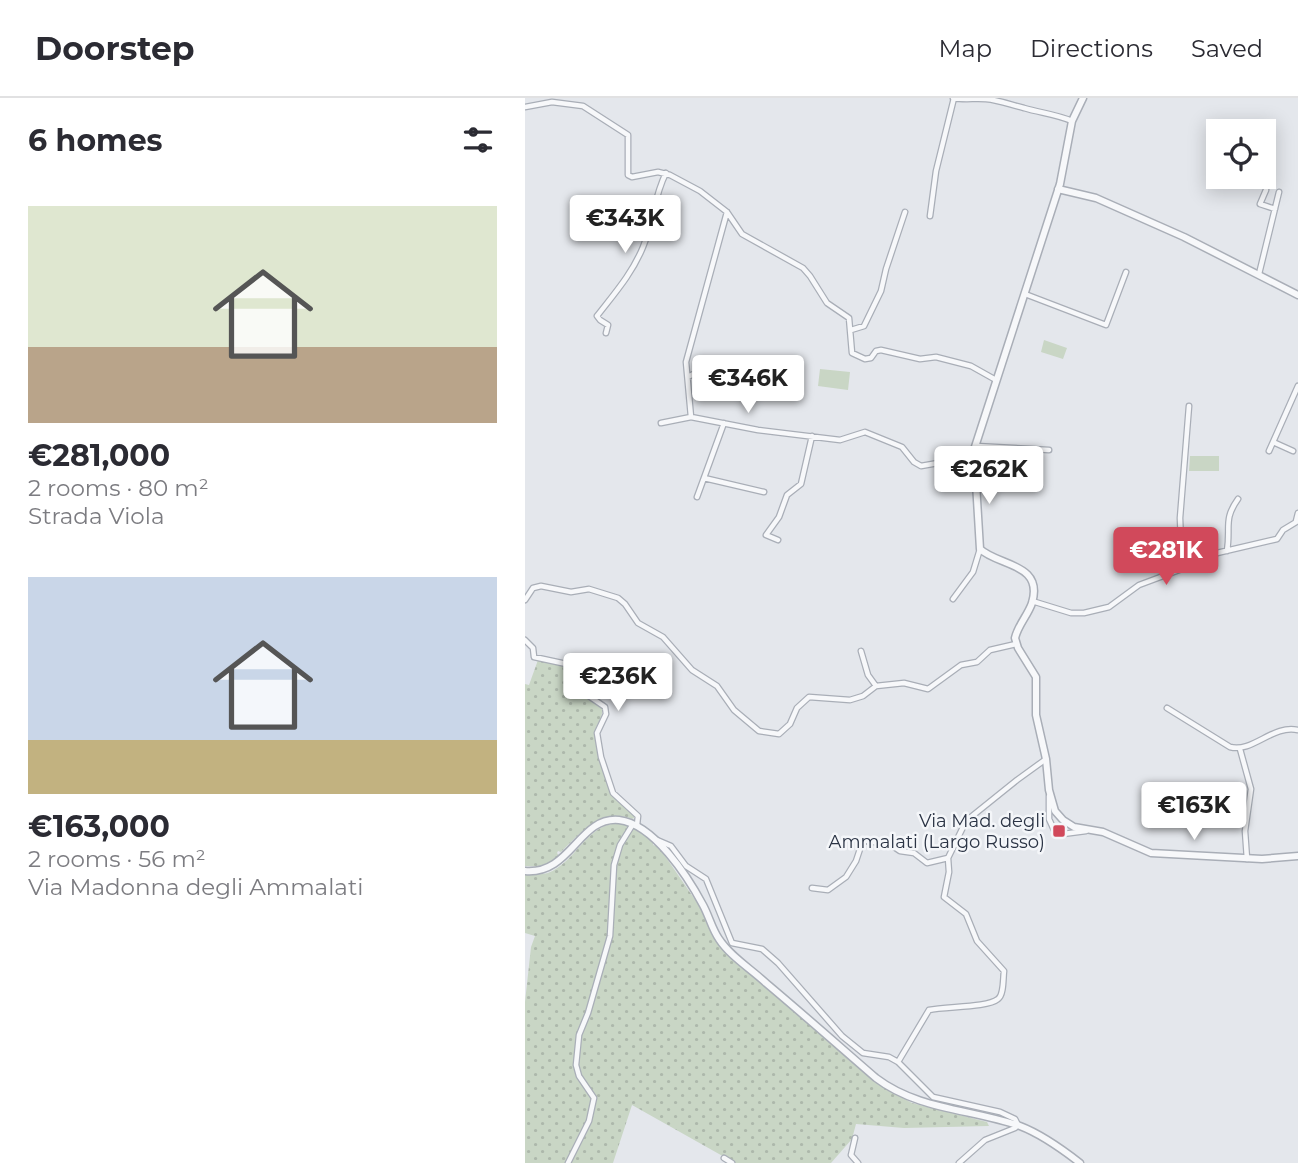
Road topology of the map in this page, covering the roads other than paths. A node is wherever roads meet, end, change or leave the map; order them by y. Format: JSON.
{"nodes":[{"id":1,"x":954,"y":98,"type":"edge"},
{"id":2,"x":1083,"y":98,"type":"edge"},
{"id":3,"x":525,"y":107,"type":"edge"},
{"id":4,"x":1072,"y":121,"type":"junction"},
{"id":5,"x":666,"y":173,"type":"junction"},
{"id":6,"x":1058,"y":189,"type":"junction"},
{"id":7,"x":1266,"y":190,"type":"dead end"},
{"id":8,"x":1279,"y":192,"type":"dead end"},
{"id":9,"x":1275,"y":209,"type":"junction"},
{"id":10,"x":727,"y":212,"type":"junction"},
{"id":11,"x":905,"y":212,"type":"dead end"},
{"id":12,"x":930,"y":216,"type":"dead end"},
{"id":13,"x":1126,"y":272,"type":"dead end"},
{"id":14,"x":1259,"y":274,"type":"junction"},
{"id":15,"x":1024,"y":293,"type":"junction"},
{"id":16,"x":1298,"y":295,"type":"edge"},
{"id":17,"x":851,"y":330,"type":"junction"},
{"id":18,"x":606,"y":333,"type":"dead end"},
{"id":19,"x":717,"y":361,"type":"dead end"},
{"id":20,"x":688,"y":377,"type":"junction"},
{"id":21,"x":996,"y":380,"type":"junction"},
{"id":22,"x":1298,"y":386,"type":"edge"},
{"id":23,"x":1189,"y":406,"type":"dead end"},
{"id":24,"x":691,"y":417,"type":"junction"},
{"id":25,"x":725,"y":423,"type":"junction"},
{"id":26,"x":661,"y":424,"type":"dead end"},
{"id":27,"x":812,"y":436,"type":"junction"},
{"id":28,"x":1273,"y":442,"type":"junction"},
{"id":29,"x":975,"y":446,"type":"junction"},
{"id":30,"x":1049,"y":450,"type":"dead end"},
{"id":31,"x":1269,"y":451,"type":"dead end"},
{"id":32,"x":1293,"y":451,"type":"dead end"},
{"id":33,"x":973,"y":470,"type":"junction"},
{"id":34,"x":704,"y":478,"type":"junction"},
{"id":35,"x":764,"y":492,"type":"dead end"},
{"id":36,"x":697,"y":497,"type":"dead end"},
{"id":37,"x":1238,"y":499,"type":"dead end"},
{"id":38,"x":1298,"y":513,"type":"edge"},
{"id":39,"x":1297,"y":521,"type":"edge"},
{"id":40,"x":778,"y":540,"type":"dead end"},
{"id":41,"x":980,"y":549,"type":"junction"},
{"id":42,"x":1227,"y":551,"type":"junction"},
{"id":43,"x":1182,"y":569,"type":"junction"},
{"id":44,"x":953,"y":599,"type":"dead end"},
{"id":45,"x":525,"y":600,"type":"edge"},
{"id":46,"x":1033,"y":601,"type":"junction"},
{"id":47,"x":525,"y":640,"type":"edge"},
{"id":48,"x":1016,"y":644,"type":"junction"},
{"id":49,"x":861,"y":651,"type":"dead end"},
{"id":50,"x":876,"y":686,"type":"junction"},
{"id":51,"x":1167,"y":708,"type":"dead end"},
{"id":52,"x":1298,"y":730,"type":"edge"},
{"id":53,"x":1240,"y":749,"type":"junction"},
{"id":54,"x":1046,"y":759,"type":"junction"},
{"id":55,"x":1049,"y":790,"type":"junction"},
{"id":56,"x":635,"y":824,"type":"junction"},
{"id":57,"x":1094,"y":831,"type":"junction"},
{"id":58,"x":656,"y":839,"type":"junction"},
{"id":59,"x":1298,"y":856,"type":"edge"},
{"id":60,"x":948,"y":858,"type":"junction"},
{"id":61,"x":1247,"y":859,"type":"junction"},
{"id":62,"x":525,"y":871,"type":"edge"},
{"id":63,"x":812,"y":888,"type":"dead end"},
{"id":64,"x":898,"y":1062,"type":"junction"},
{"id":65,"x":1018,"y":1125,"type":"junction"},
{"id":66,"x":855,"y":1139,"type":"dead end"},
{"id":67,"x":724,"y":1158,"type":"dead end"},
{"id":68,"x":1071,"y":1160,"type":"edge"},
{"id":69,"x":568,"y":1163,"type":"edge"},
{"id":70,"x":732,"y":1163,"type":"edge"},
{"id":71,"x":858,"y":1163,"type":"edge"},
{"id":72,"x":959,"y":1163,"type":"edge"},
{"id":73,"x":1080,"y":1163,"type":"edge"}],
"edges":[{"from":1,"to":4,"type":"street"},
{"from":1,"to":12,"type":"street"},
{"from":2,"to":4,"type":"street"},
{"from":3,"to":5,"type":"street"},
{"from":4,"to":6,"type":"street"},
{"from":5,"to":10,"type":"street"},
{"from":5,"to":18,"type":"street"},
{"from":6,"to":14,"type":"street"},
{"from":6,"to":15,"type":"street"},
{"from":7,"to":9,"type":"street"},
{"from":8,"to":9,"type":"street"},
{"from":9,"to":14,"type":"street"},
{"from":10,"to":17,"type":"street"},
{"from":10,"to":20,"type":"street"},
{"from":11,"to":17,"type":"street"},
{"from":13,"to":15,"type":"street"},
{"from":14,"to":16,"type":"street"},
{"from":15,"to":21,"type":"street"},
{"from":17,"to":21,"type":"street"},
{"from":19,"to":20,"type":"street"},
{"from":20,"to":24,"type":"street"},
{"from":21,"to":29,"type":"street"},
{"from":22,"to":28,"type":"street"},
{"from":23,"to":43,"type":"street"},
{"from":24,"to":25,"type":"street"},
{"from":24,"to":26,"type":"street"},
{"from":25,"to":27,"type":"street"},
{"from":25,"to":34,"type":"street"},
{"from":27,"to":33,"type":"street"},
{"from":27,"to":40,"type":"street"},
{"from":28,"to":31,"type":"street"},
{"from":28,"to":32,"type":"street"},
{"from":29,"to":30,"type":"street"},
{"from":29,"to":33,"type":"street"},
{"from":33,"to":41,"type":"street"},
{"from":34,"to":35,"type":"street"},
{"from":34,"to":36,"type":"street"},
{"from":37,"to":42,"type":"street"},
{"from":38,"to":39,"type":"street"},
{"from":39,"to":42,"type":"street"},
{"from":41,"to":44,"type":"street"},
{"from":41,"to":46,"type":"street"},
{"from":42,"to":43,"type":"street"},
{"from":43,"to":46,"type":"street"},
{"from":45,"to":50,"type":"street"},
{"from":46,"to":48,"type":"street"},
{"from":47,"to":56,"type":"street"},
{"from":48,"to":50,"type":"street"},
{"from":48,"to":54,"type":"street"},
{"from":49,"to":50,"type":"street"},
{"from":51,"to":53,"type":"street"},
{"from":52,"to":53,"type":"street"},
{"from":53,"to":61,"type":"street"},
{"from":54,"to":55,"type":"street"},
{"from":54,"to":60,"type":"street"},
{"from":55,"to":57,"type":"street"},
{"from":55,"to":57,"type":"street"},
{"from":56,"to":58,"type":"street"},
{"from":56,"to":62,"type":"street"},
{"from":56,"to":69,"type":"street"},
{"from":57,"to":61,"type":"street"},
{"from":58,"to":64,"type":"street"},
{"from":58,"to":65,"type":"street"},
{"from":59,"to":61,"type":"street"},
{"from":60,"to":63,"type":"street"},
{"from":60,"to":64,"type":"street"},
{"from":64,"to":65,"type":"street"},
{"from":65,"to":68,"type":"street"},
{"from":65,"to":72,"type":"street"},
{"from":66,"to":71,"type":"street"},
{"from":67,"to":70,"type":"street"},
{"from":68,"to":73,"type":"street"}]}
